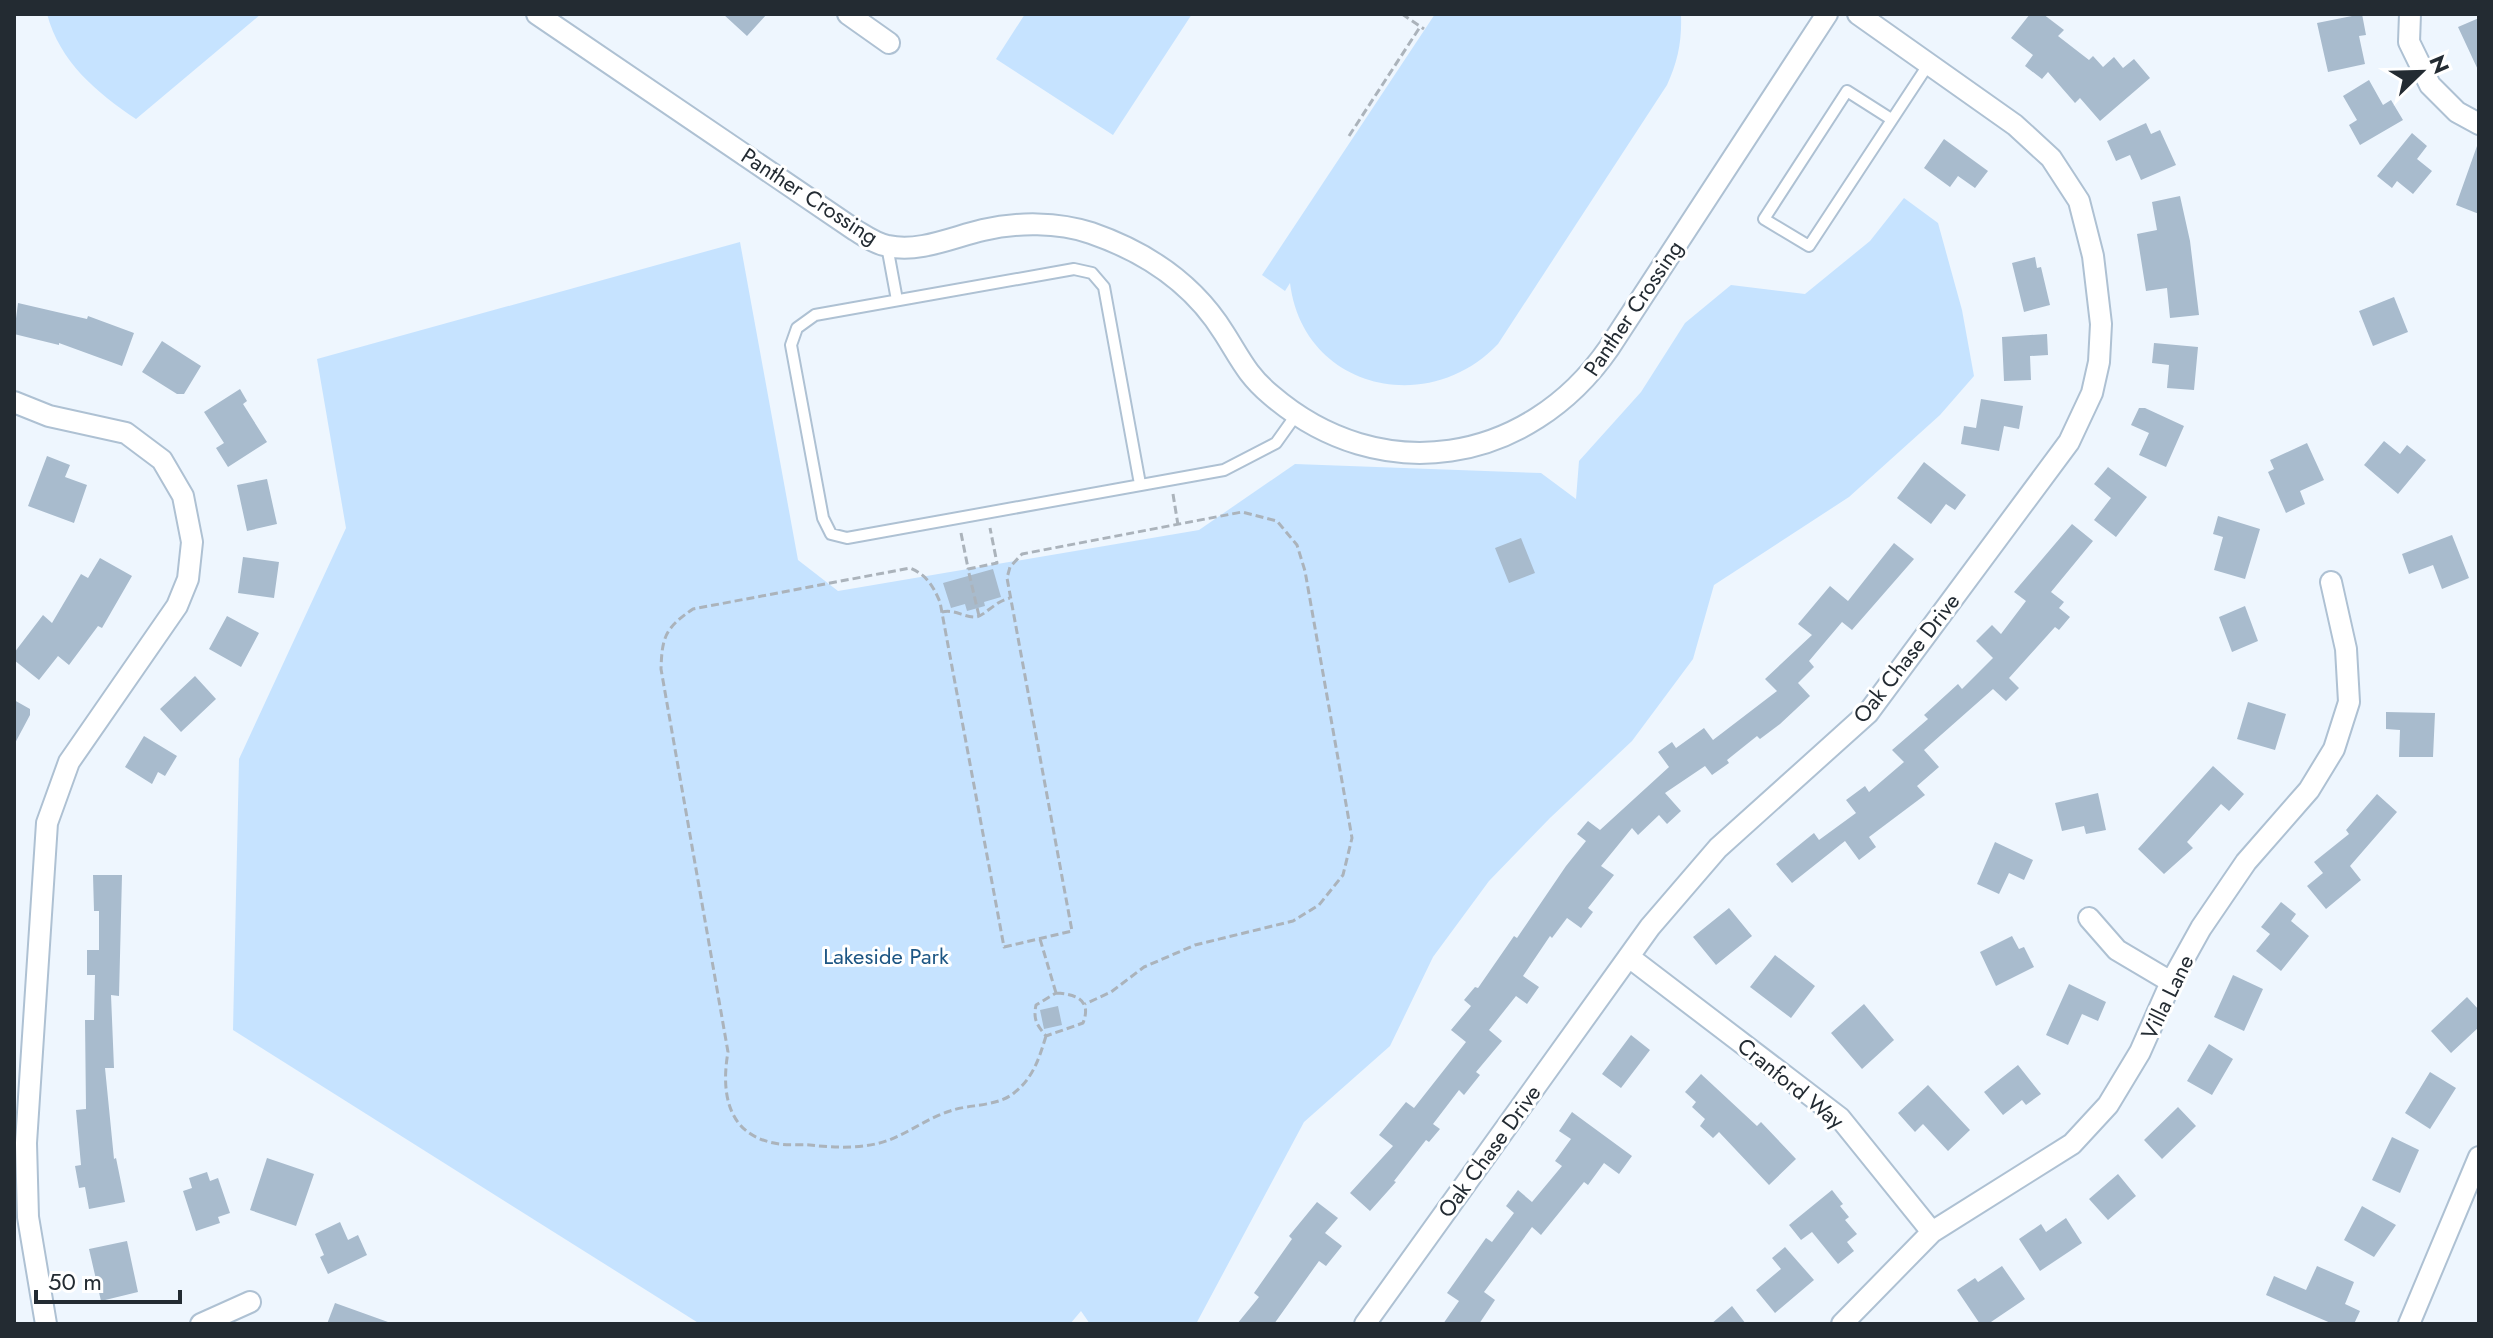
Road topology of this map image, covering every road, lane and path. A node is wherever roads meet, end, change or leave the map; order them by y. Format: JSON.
{"nodes":[{"id":1,"x":537,"y":14,"type":"edge"},
{"id":2,"x":848,"y":14,"type":"edge"},
{"id":3,"x":1402,"y":14,"type":"edge"},
{"id":4,"x":1827,"y":14,"type":"edge"},
{"id":5,"x":1858,"y":14,"type":"edge"},
{"id":6,"x":2410,"y":14,"type":"edge"},
{"id":7,"x":889,"y":43,"type":"dead end"},
{"id":8,"x":1928,"y":65,"type":"junction"},
{"id":9,"x":1891,"y":119,"type":"junction"},
{"id":10,"x":2479,"y":124,"type":"edge"},
{"id":11,"x":1349,"y":136,"type":"dead end"},
{"id":12,"x":887,"y":246,"type":"junction"},
{"id":13,"x":897,"y":300,"type":"junction"},
{"id":14,"x":14,"y":402,"type":"edge"},
{"id":15,"x":1296,"y":415,"type":"junction"},
{"id":16,"x":1140,"y":484,"type":"junction"},
{"id":17,"x":1173,"y":494,"type":"dead end"},
{"id":18,"x":1178,"y":525,"type":"junction"},
{"id":19,"x":990,"y":528,"type":"dead end"},
{"id":20,"x":961,"y":533,"type":"dead end"},
{"id":21,"x":968,"y":569,"type":"junction"},
{"id":22,"x":2331,"y":582,"type":"dead end"},
{"id":23,"x":1010,"y":598,"type":"junction"},
{"id":24,"x":942,"y":612,"type":"junction"},
{"id":25,"x":979,"y":616,"type":"junction"},
{"id":26,"x":2089,"y":918,"type":"dead end"},
{"id":27,"x":1040,"y":939,"type":"junction"},
{"id":28,"x":1629,"y":957,"type":"junction"},
{"id":29,"x":2171,"y":982,"type":"junction"},
{"id":30,"x":1056,"y":993,"type":"junction"},
{"id":31,"x":1085,"y":1004,"type":"junction"},
{"id":32,"x":1046,"y":1036,"type":"junction"},
{"id":33,"x":2479,"y":1157,"type":"edge"},
{"id":34,"x":1932,"y":1232,"type":"junction"},
{"id":35,"x":250,"y":1302,"type":"dead end"},
{"id":36,"x":46,"y":1324,"type":"edge"},
{"id":37,"x":201,"y":1324,"type":"edge"},
{"id":38,"x":1365,"y":1324,"type":"edge"},
{"id":39,"x":1842,"y":1324,"type":"edge"},
{"id":40,"x":2409,"y":1324,"type":"edge"}],
"edges":[{"from":1,"to":12,"type":"street","name":"Panther Crossing"},
{"from":2,"to":7,"type":"street"},
{"from":3,"to":11,"type":"path"},
{"from":4,"to":15,"type":"street","name":"Panther Crossing"},
{"from":5,"to":8,"type":"street","name":"Oak Chase Drive"},
{"from":6,"to":10,"type":"street"},
{"from":8,"to":9,"type":"lane"},
{"from":8,"to":28,"type":"street","name":"Oak Chase Drive"},
{"from":9,"to":9,"type":"lane"},
{"from":12,"to":13,"type":"lane"},
{"from":12,"to":15,"type":"street","name":"Panther Crossing"},
{"from":13,"to":16,"type":"lane"},
{"from":13,"to":16,"type":"lane"},
{"from":14,"to":36,"type":"street"},
{"from":15,"to":16,"type":"lane"},
{"from":17,"to":18,"type":"path"},
{"from":18,"to":23,"type":"path"},
{"from":18,"to":31,"type":"path"},
{"from":19,"to":21,"type":"path"},
{"from":20,"to":21,"type":"path"},
{"from":21,"to":25,"type":"path"},
{"from":22,"to":29,"type":"street","name":"Villa Lane"},
{"from":23,"to":25,"type":"path"},
{"from":23,"to":27,"type":"path"},
{"from":24,"to":25,"type":"path"},
{"from":24,"to":27,"type":"path"},
{"from":24,"to":32,"type":"path"},
{"from":26,"to":29,"type":"street"},
{"from":27,"to":30,"type":"path"},
{"from":28,"to":34,"type":"street","name":"Cranford Way"},
{"from":28,"to":38,"type":"street","name":"Oak Chase Drive"},
{"from":29,"to":34,"type":"street","name":"Villa Lane"},
{"from":30,"to":31,"type":"path"},
{"from":30,"to":32,"type":"path"},
{"from":31,"to":32,"type":"path"},
{"from":33,"to":40,"type":"street"},
{"from":34,"to":39,"type":"street","name":"Villa Lane"},
{"from":35,"to":37,"type":"street"}]}
